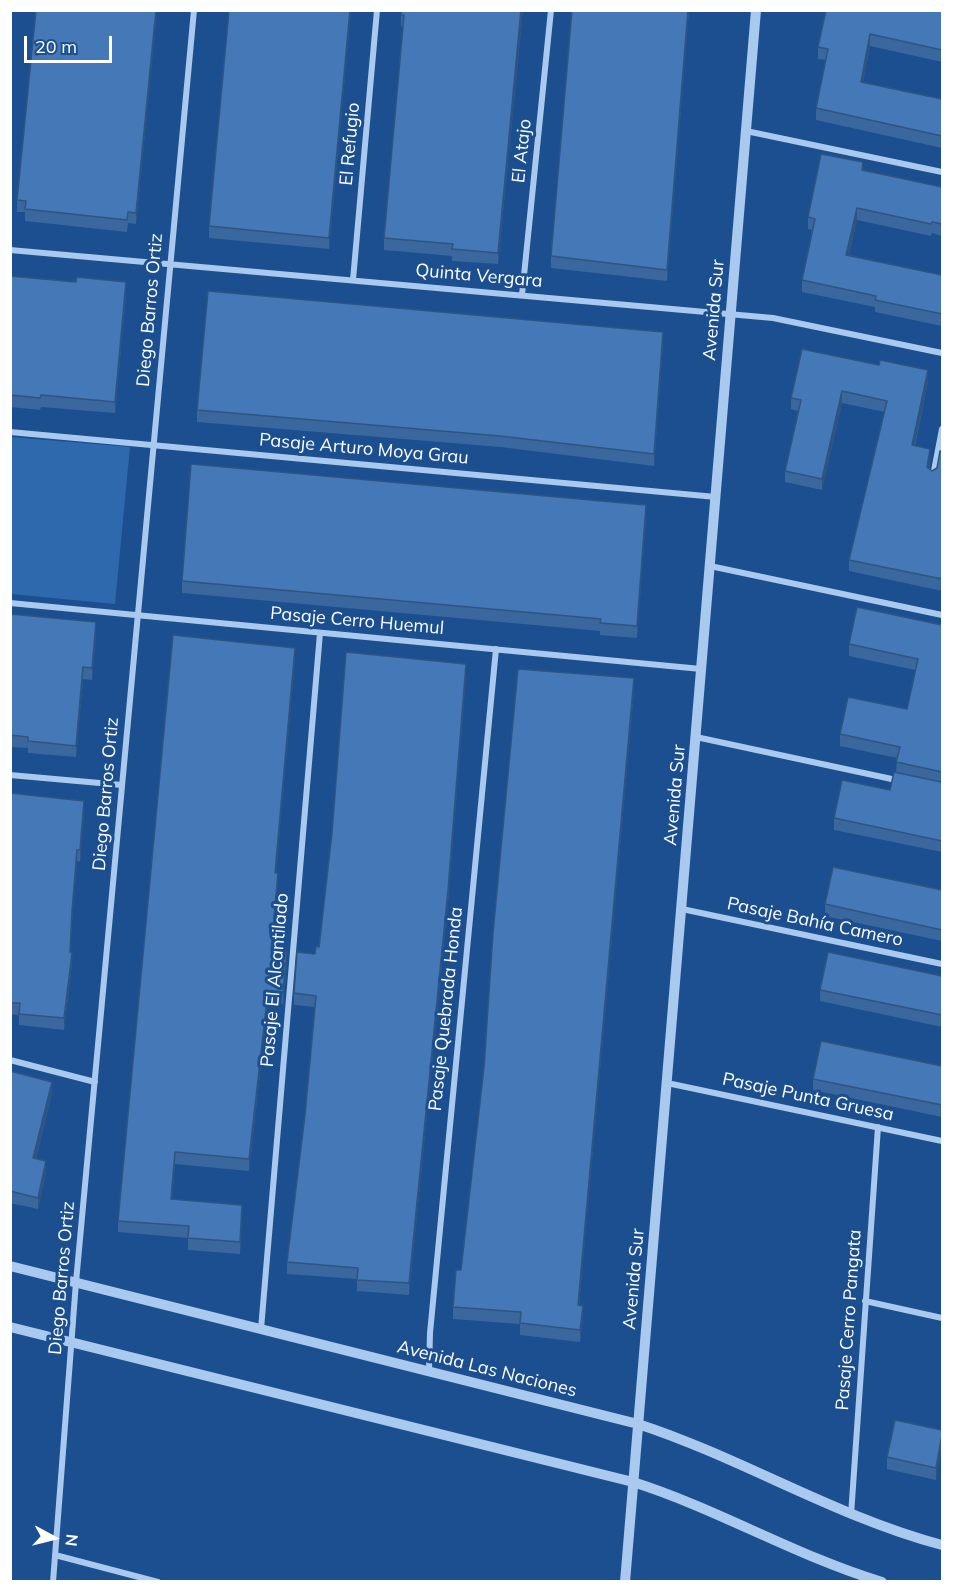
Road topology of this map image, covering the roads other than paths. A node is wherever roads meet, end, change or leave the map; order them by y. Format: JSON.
{"nodes":[{"id":1,"x":194,"y":10,"type":"edge"},
{"id":2,"x":377,"y":10,"type":"edge"},
{"id":3,"x":550,"y":10,"type":"edge"},
{"id":4,"x":756,"y":10,"type":"edge"},
{"id":5,"x":746,"y":131,"type":"junction"},
{"id":6,"x":942,"y":172,"type":"edge"},
{"id":7,"x":10,"y":250,"type":"edge"},
{"id":8,"x":169,"y":265,"type":"junction"},
{"id":9,"x":353,"y":280,"type":"junction"},
{"id":10,"x":522,"y":295,"type":"junction"},
{"id":11,"x":731,"y":314,"type":"junction"},
{"id":12,"x":942,"y":353,"type":"edge"},
{"id":13,"x":942,"y":429,"type":"edge"},
{"id":14,"x":10,"y":432,"type":"edge"},
{"id":15,"x":153,"y":445,"type":"junction"},
{"id":16,"x":932,"y":478,"type":"edge"},
{"id":17,"x":716,"y":496,"type":"junction"},
{"id":18,"x":710,"y":566,"type":"junction"},
{"id":19,"x":10,"y":603,"type":"edge"},
{"id":20,"x":137,"y":614,"type":"junction"},
{"id":21,"x":942,"y":615,"type":"edge"},
{"id":22,"x":320,"y":633,"type":"junction"},
{"id":23,"x":496,"y":649,"type":"junction"},
{"id":24,"x":701,"y":669,"type":"junction"},
{"id":25,"x":696,"y":737,"type":"junction"},
{"id":26,"x":10,"y":775,"type":"edge"},
{"id":27,"x":909,"y":782,"type":"edge"},
{"id":28,"x":122,"y":785,"type":"junction"},
{"id":29,"x":682,"y":909,"type":"junction"},
{"id":30,"x":942,"y":964,"type":"edge"},
{"id":31,"x":10,"y":1060,"type":"edge"},
{"id":32,"x":94,"y":1082,"type":"junction"},
{"id":33,"x":667,"y":1083,"type":"junction"},
{"id":34,"x":878,"y":1127,"type":"junction"},
{"id":35,"x":942,"y":1141,"type":"edge"},
{"id":36,"x":10,"y":1266,"type":"edge"},
{"id":37,"x":76,"y":1281,"type":"junction"},
{"id":38,"x":866,"y":1301,"type":"junction"},
{"id":39,"x":942,"y":1318,"type":"edge"},
{"id":40,"x":10,"y":1327,"type":"edge"},
{"id":41,"x":261,"y":1329,"type":"junction"},
{"id":42,"x":73,"y":1342,"type":"junction"},
{"id":43,"x":429,"y":1372,"type":"junction"},
{"id":44,"x":639,"y":1424,"type":"junction"},
{"id":45,"x":633,"y":1482,"type":"junction"},
{"id":46,"x":850,"y":1515,"type":"junction"},
{"id":47,"x":942,"y":1545,"type":"edge"},
{"id":48,"x":55,"y":1555,"type":"junction"},
{"id":49,"x":53,"y":1581,"type":"edge"},
{"id":50,"x":158,"y":1581,"type":"edge"},
{"id":51,"x":626,"y":1581,"type":"edge"},
{"id":52,"x":882,"y":1581,"type":"edge"}],
"edges":[{"from":1,"to":8,"type":"street","name":"Diego Barros Ortiz"},
{"from":2,"to":9,"type":"street","name":"El Refugio"},
{"from":3,"to":10,"type":"street","name":"El Atajo"},
{"from":4,"to":5,"type":"street","name":"Avenida Sur"},
{"from":5,"to":6,"type":"street"},
{"from":5,"to":11,"type":"street","name":"Avenida Sur"},
{"from":7,"to":8,"type":"street","name":"Quinta Vergara"},
{"from":8,"to":9,"type":"street","name":"Quinta Vergara"},
{"from":8,"to":15,"type":"street","name":"Diego Barros Ortiz"},
{"from":9,"to":10,"type":"street","name":"Quinta Vergara"},
{"from":10,"to":11,"type":"street","name":"Quinta Vergara"},
{"from":11,"to":12,"type":"street","name":"Quinta Vergara"},
{"from":11,"to":17,"type":"street","name":"Avenida Sur"},
{"from":13,"to":16,"type":"street"},
{"from":14,"to":15,"type":"street","name":"Pasaje Arturo Moya Grau"},
{"from":15,"to":17,"type":"street","name":"Pasaje Arturo Moya Grau"},
{"from":15,"to":20,"type":"street","name":"Diego Barros Ortiz"},
{"from":17,"to":18,"type":"street","name":"Avenida Sur"},
{"from":18,"to":21,"type":"street"},
{"from":18,"to":24,"type":"street","name":"Avenida Sur"},
{"from":19,"to":20,"type":"street","name":"Pasaje Cerro Huemul"},
{"from":20,"to":22,"type":"street","name":"Pasaje Cerro Huemul"},
{"from":20,"to":28,"type":"street","name":"Diego Barros Ortiz"},
{"from":22,"to":23,"type":"street","name":"Pasaje Cerro Huemul"},
{"from":22,"to":41,"type":"street","name":"Pasaje El Alcantilado"},
{"from":23,"to":24,"type":"street","name":"Pasaje Cerro Huemul"},
{"from":23,"to":43,"type":"street","name":"Pasaje Quebrada Honda"},
{"from":24,"to":25,"type":"street","name":"Avenida Sur"},
{"from":25,"to":27,"type":"street"},
{"from":25,"to":29,"type":"street","name":"Avenida Sur"},
{"from":26,"to":28,"type":"street"},
{"from":28,"to":32,"type":"street","name":"Diego Barros Ortiz"},
{"from":29,"to":30,"type":"street","name":"Pasaje Bahía Camero"},
{"from":29,"to":33,"type":"street","name":"Avenida Sur"},
{"from":31,"to":32,"type":"street"},
{"from":32,"to":37,"type":"street","name":"Diego Barros Ortiz"},
{"from":33,"to":34,"type":"street","name":"Pasaje Punta Gruesa"},
{"from":33,"to":44,"type":"street","name":"Avenida Sur"},
{"from":34,"to":35,"type":"street","name":"Pasaje Punta Gruesa"},
{"from":34,"to":38,"type":"street","name":"Pasaje Cerro Pangata"},
{"from":36,"to":37,"type":"street","name":"Avenida Las Naciones"},
{"from":37,"to":41,"type":"street","name":"Avenida Las Naciones"},
{"from":37,"to":42,"type":"street","name":"Diego Barros Ortiz"},
{"from":38,"to":39,"type":"street"},
{"from":38,"to":46,"type":"street","name":"Pasaje Cerro Pangata"},
{"from":40,"to":42,"type":"street"},
{"from":41,"to":43,"type":"street","name":"Avenida Las Naciones"},
{"from":42,"to":45,"type":"street"},
{"from":42,"to":48,"type":"street","name":"Diego Barros Ortiz"},
{"from":43,"to":44,"type":"street","name":"Avenida Las Naciones"},
{"from":44,"to":45,"type":"street","name":"Avenida Sur"},
{"from":44,"to":46,"type":"street","name":"Avenida Las Naciones"},
{"from":45,"to":51,"type":"street","name":"Avenida Sur"},
{"from":45,"to":52,"type":"street"},
{"from":46,"to":47,"type":"street","name":"Avenida Las Naciones"},
{"from":48,"to":49,"type":"street","name":"Diego Barros Ortiz"},
{"from":48,"to":50,"type":"street"}]}
